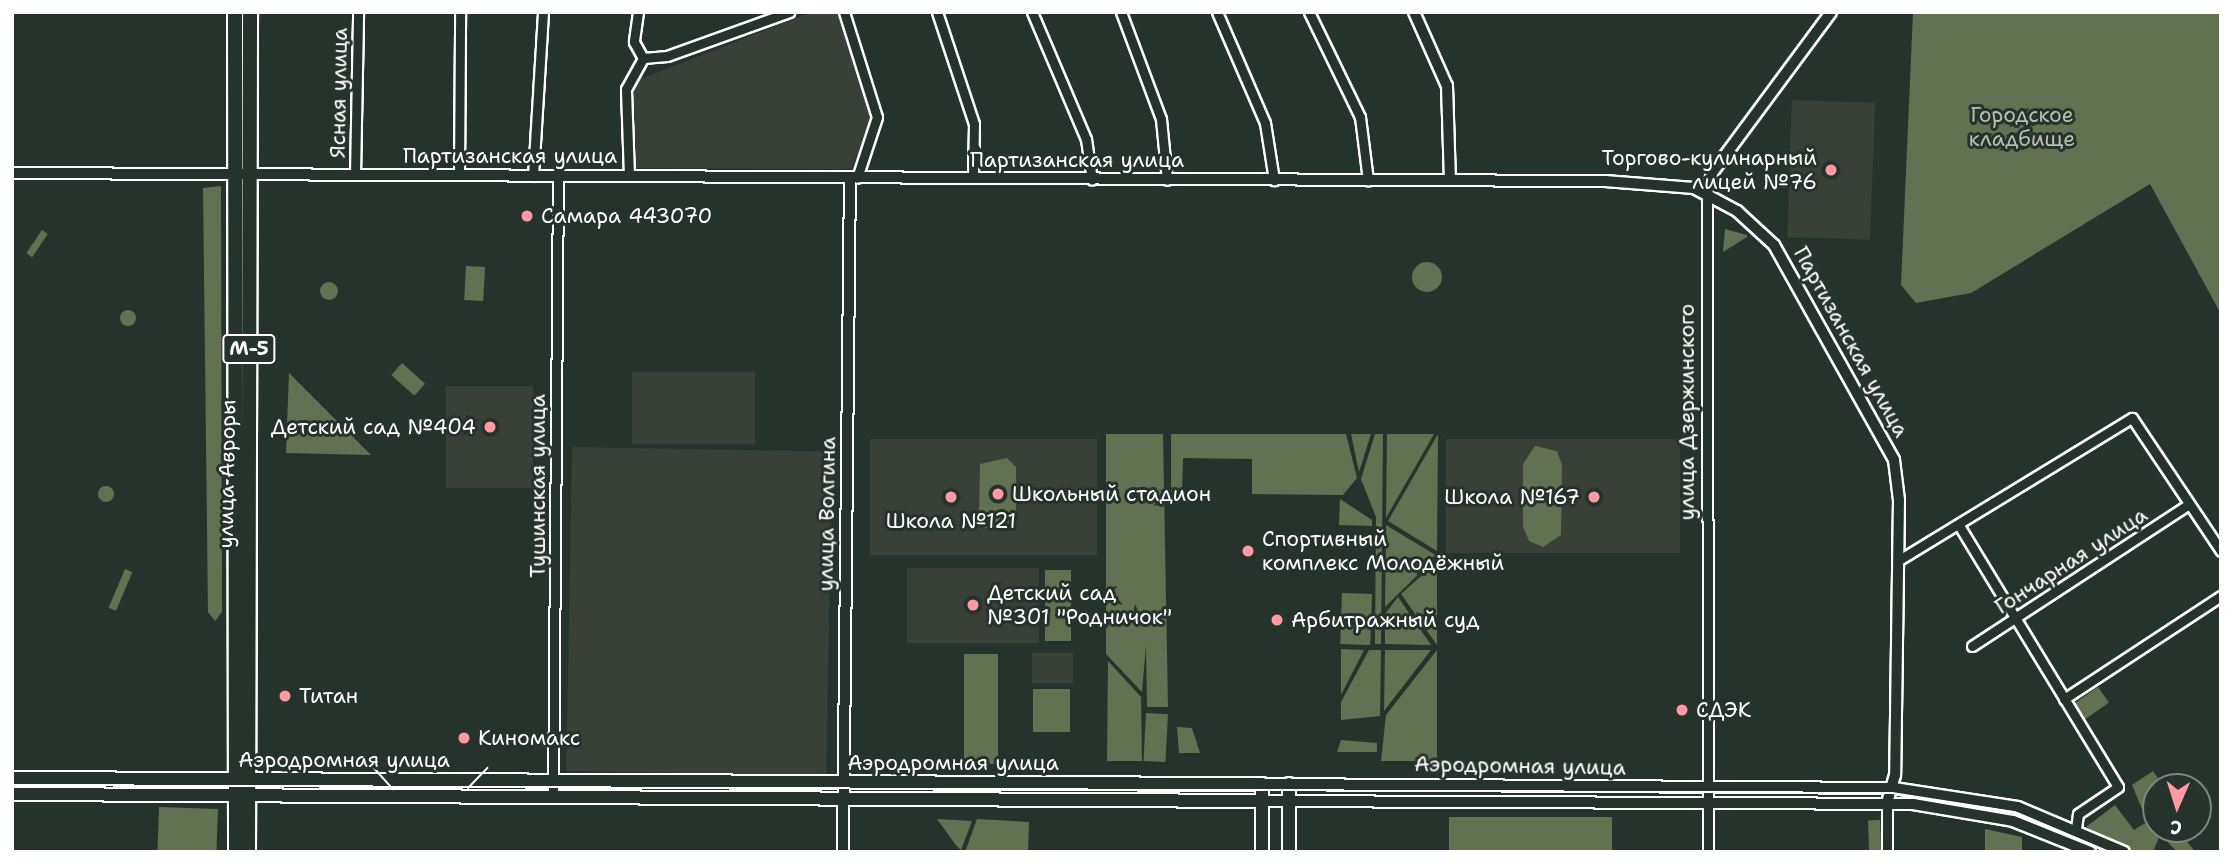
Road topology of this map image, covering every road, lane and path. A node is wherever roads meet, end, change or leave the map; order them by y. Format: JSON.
{"nodes":[{"id":1,"x":235,"y":12,"type":"edge"},
{"id":2,"x":250,"y":12,"type":"edge"},
{"id":3,"x":358,"y":12,"type":"edge"},
{"id":4,"x":460,"y":12,"type":"edge"},
{"id":5,"x":543,"y":12,"type":"edge"},
{"id":6,"x":638,"y":12,"type":"edge"},
{"id":7,"x":789,"y":12,"type":"edge"},
{"id":8,"x":844,"y":12,"type":"edge"},
{"id":9,"x":937,"y":12,"type":"edge"},
{"id":10,"x":1032,"y":12,"type":"edge"},
{"id":11,"x":1121,"y":12,"type":"edge"},
{"id":12,"x":1217,"y":12,"type":"edge"},
{"id":13,"x":1309,"y":12,"type":"edge"},
{"id":14,"x":1414,"y":12,"type":"edge"},
{"id":15,"x":1831,"y":12,"type":"edge"},
{"id":16,"x":760,"y":17,"type":"edge"},
{"id":17,"x":643,"y":58,"type":"junction"},
{"id":18,"x":12,"y":173,"type":"edge"},
{"id":19,"x":234,"y":174,"type":"junction"},
{"id":20,"x":250,"y":174,"type":"junction"},
{"id":21,"x":355,"y":175,"type":"junction"},
{"id":22,"x":459,"y":175,"type":"junction"},
{"id":23,"x":533,"y":176,"type":"junction"},
{"id":24,"x":558,"y":176,"type":"junction"},
{"id":25,"x":629,"y":176,"type":"junction"},
{"id":26,"x":854,"y":177,"type":"junction"},
{"id":27,"x":973,"y":178,"type":"junction"},
{"id":28,"x":1092,"y":180,"type":"junction"},
{"id":29,"x":1167,"y":180,"type":"junction"},
{"id":30,"x":1275,"y":180,"type":"junction"},
{"id":31,"x":1368,"y":180,"type":"junction"},
{"id":32,"x":1450,"y":180,"type":"junction"},
{"id":33,"x":1707,"y":193,"type":"junction"},
{"id":34,"x":2189,"y":504,"type":"junction"},
{"id":35,"x":1960,"y":527,"type":"junction"},
{"id":36,"x":2221,"y":551,"type":"edge"},
{"id":37,"x":1899,"y":560,"type":"junction"},
{"id":38,"x":2221,"y":596,"type":"edge"},
{"id":39,"x":2018,"y":617,"type":"junction"},
{"id":40,"x":1972,"y":646,"type":"dead end"},
{"id":41,"x":2064,"y":699,"type":"junction"},
{"id":42,"x":12,"y":778,"type":"edge"},
{"id":43,"x":242,"y":778,"type":"junction"},
{"id":44,"x":554,"y":780,"type":"junction"},
{"id":45,"x":844,"y":782,"type":"junction"},
{"id":46,"x":1262,"y":784,"type":"junction"},
{"id":47,"x":1289,"y":784,"type":"junction"},
{"id":48,"x":1707,"y":787,"type":"junction"},
{"id":49,"x":1894,"y":788,"type":"junction"},
{"id":50,"x":12,"y":794,"type":"edge"},
{"id":51,"x":242,"y":796,"type":"junction"},
{"id":52,"x":554,"y":797,"type":"junction"},
{"id":53,"x":844,"y":799,"type":"junction"},
{"id":54,"x":1262,"y":801,"type":"junction"},
{"id":55,"x":1289,"y":801,"type":"junction"},
{"id":56,"x":1707,"y":802,"type":"junction"},
{"id":57,"x":1887,"y":803,"type":"junction"},
{"id":58,"x":2076,"y":828,"type":"junction"},
{"id":59,"x":236,"y":852,"type":"edge"},
{"id":60,"x":248,"y":852,"type":"edge"},
{"id":61,"x":843,"y":852,"type":"edge"},
{"id":62,"x":1262,"y":852,"type":"edge"},
{"id":63,"x":1289,"y":852,"type":"edge"},
{"id":64,"x":1708,"y":852,"type":"edge"},
{"id":65,"x":1887,"y":852,"type":"edge"},
{"id":66,"x":2090,"y":852,"type":"edge"},
{"id":67,"x":2124,"y":852,"type":"edge"}],
"edges":[{"from":1,"to":19,"type":"main road","name":"улица Авроры","number":"М-5"},
{"from":2,"to":20,"type":"main road","name":"улица Авроры","number":"М-5"},
{"from":3,"to":21,"type":"street","name":"Ясная улица"},
{"from":4,"to":22,"type":"street"},
{"from":5,"to":23,"type":"street"},
{"from":6,"to":17,"type":"street"},
{"from":7,"to":16,"type":"street"},
{"from":8,"to":26,"type":"street","name":"улица Волгина"},
{"from":9,"to":27,"type":"street"},
{"from":10,"to":28,"type":"street"},
{"from":11,"to":29,"type":"street"},
{"from":12,"to":30,"type":"street"},
{"from":13,"to":31,"type":"street"},
{"from":14,"to":32,"type":"street"},
{"from":15,"to":33,"type":"street","name":"улица Дзержинского"},
{"from":16,"to":17,"type":"street"},
{"from":17,"to":25,"type":"street"},
{"from":18,"to":19,"type":"street","name":"Партизанская улица"},
{"from":19,"to":20,"type":"street","name":"Партизанская улица"},
{"from":19,"to":43,"type":"main road","name":"улица Авроры","number":"М-5"},
{"from":20,"to":21,"type":"street","name":"Партизанская улица"},
{"from":20,"to":43,"type":"main road","name":"улица Авроры","number":"М-5"},
{"from":21,"to":22,"type":"street","name":"Партизанская улица"},
{"from":22,"to":23,"type":"street","name":"Партизанская улица"},
{"from":23,"to":24,"type":"street","name":"Партизанская улица"},
{"from":24,"to":25,"type":"street","name":"Партизанская улица"},
{"from":24,"to":44,"type":"street","name":"Тушинская улица"},
{"from":25,"to":26,"type":"street","name":"Партизанская улица"},
{"from":26,"to":27,"type":"street","name":"Партизанская улица"},
{"from":26,"to":45,"type":"street","name":"улица Волгина"},
{"from":27,"to":28,"type":"street","name":"Партизанская улица"},
{"from":28,"to":29,"type":"street","name":"Партизанская улица"},
{"from":29,"to":30,"type":"street","name":"Партизанская улица"},
{"from":30,"to":31,"type":"street","name":"Партизанская улица"},
{"from":31,"to":32,"type":"street","name":"Партизанская улица"},
{"from":32,"to":33,"type":"street","name":"Партизанская улица"},
{"from":33,"to":37,"type":"street","name":"Партизанская улица"},
{"from":33,"to":48,"type":"street","name":"улица Дзержинского"},
{"from":34,"to":35,"type":"street"},
{"from":34,"to":36,"type":"street"},
{"from":34,"to":39,"type":"street","name":"Гончарная улица"},
{"from":35,"to":37,"type":"street"},
{"from":35,"to":39,"type":"street"},
{"from":37,"to":49,"type":"street","name":"Партизанская улица"},
{"from":38,"to":41,"type":"street"},
{"from":39,"to":40,"type":"street","name":"Гончарная улица"},
{"from":39,"to":41,"type":"street"},
{"from":41,"to":58,"type":"street"},
{"from":42,"to":43,"type":"main road","name":"Аэродромная улица"},
{"from":43,"to":44,"type":"main road","name":"Аэродромная улица"},
{"from":43,"to":51,"type":"main road","name":"улица Авроры","number":"М-5"},
{"from":44,"to":45,"type":"main road","name":"Аэродромная улица"},
{"from":44,"to":52,"type":"street","name":"Тушинская улица"},
{"from":45,"to":46,"type":"main road","name":"Аэродромная улица"},
{"from":45,"to":53,"type":"street","name":"улица Волгина"},
{"from":46,"to":47,"type":"street","name":"Аэродромная улица"},
{"from":46,"to":54,"type":"main road"},
{"from":47,"to":48,"type":"street","name":"Аэродромная улица"},
{"from":47,"to":55,"type":"main road"},
{"from":48,"to":49,"type":"street","name":"Аэродромная улица"},
{"from":48,"to":56,"type":"street","name":"улица Дзержинского"},
{"from":49,"to":57,"type":"street","name":"Партизанская улица"},
{"from":49,"to":58,"type":"street"},
{"from":50,"to":51,"type":"main road","name":"Аэродромная улица"},
{"from":51,"to":52,"type":"main road","name":"Аэродромная улица"},
{"from":51,"to":59,"type":"main road","name":"улица Авроры","number":"М-5"},
{"from":51,"to":60,"type":"main road","name":"улица Авроры","number":"М-5"},
{"from":52,"to":53,"type":"main road","name":"Аэродромная улица"},
{"from":53,"to":54,"type":"main road","name":"Аэродромная улица"},
{"from":53,"to":61,"type":"street","name":"улица Волгина"},
{"from":54,"to":55,"type":"street","name":"Аэродромная улица"},
{"from":54,"to":62,"type":"main road"},
{"from":55,"to":56,"type":"street","name":"Аэродромная улица"},
{"from":55,"to":63,"type":"main road"},
{"from":56,"to":57,"type":"street","name":"Аэродромная улица"},
{"from":56,"to":64,"type":"street","name":"улица Дзержинского"},
{"from":57,"to":65,"type":"street"},
{"from":57,"to":66,"type":"street"},
{"from":58,"to":67,"type":"street"}]}
